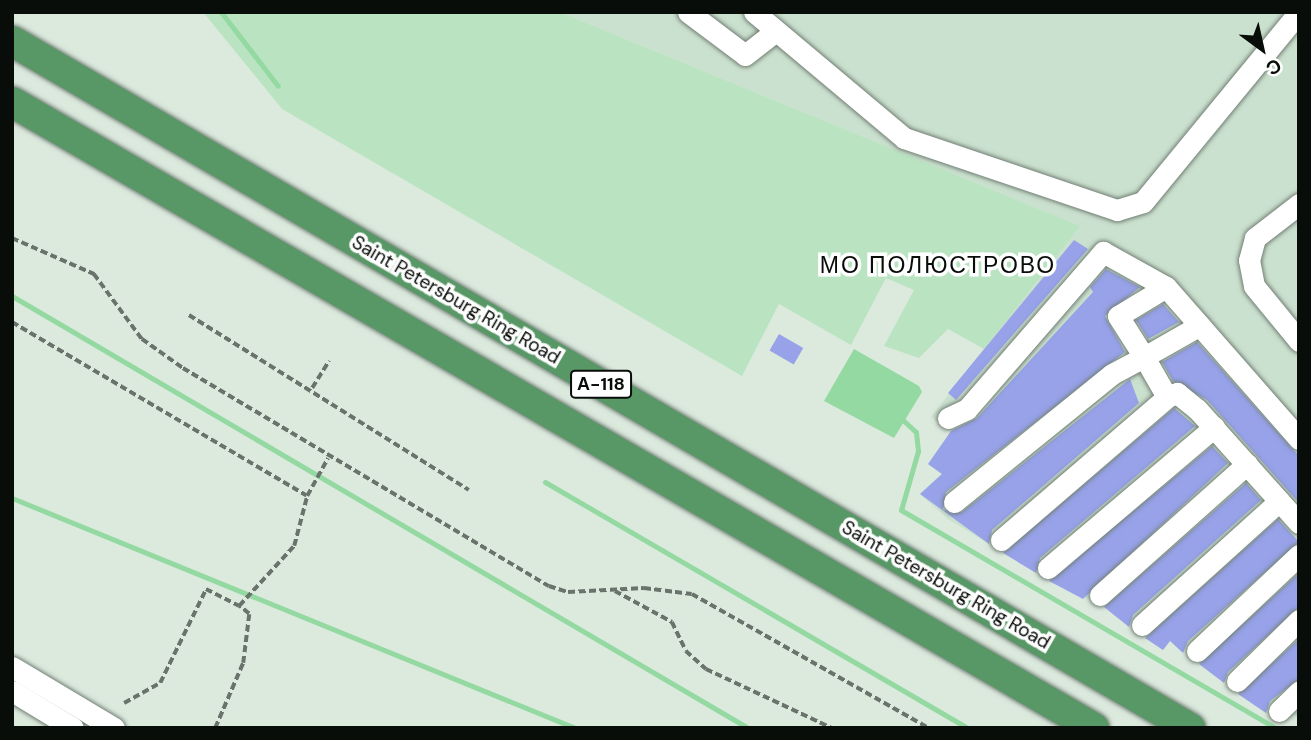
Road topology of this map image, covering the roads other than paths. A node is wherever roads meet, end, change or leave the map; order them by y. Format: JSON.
{"nodes":[{"id":1,"x":688,"y":12,"type":"edge"},
{"id":2,"x":754,"y":12,"type":"edge"},
{"id":3,"x":1290,"y":15,"type":"edge"},
{"id":4,"x":776,"y":31,"type":"junction"},
{"id":5,"x":12,"y":41,"type":"edge"},
{"id":6,"x":12,"y":102,"type":"edge"},
{"id":7,"x":1299,"y":204,"type":"edge"},
{"id":8,"x":1166,"y":287,"type":"junction"},
{"id":9,"x":1200,"y":325,"type":"junction"},
{"id":10,"x":1299,"y":341,"type":"edge"},
{"id":11,"x":1144,"y":357,"type":"junction"},
{"id":12,"x":1167,"y":397,"type":"junction"},
{"id":13,"x":948,"y":418,"type":"dead end"},
{"id":14,"x":1214,"y":427,"type":"junction"},
{"id":15,"x":1299,"y":439,"type":"edge"},
{"id":16,"x":1247,"y":464,"type":"junction"},
{"id":17,"x":1279,"y":501,"type":"junction"},
{"id":18,"x":954,"y":502,"type":"dead end"},
{"id":19,"x":1299,"y":523,"type":"edge"},
{"id":20,"x":1001,"y":540,"type":"dead end"},
{"id":21,"x":1299,"y":555,"type":"edge"},
{"id":22,"x":1048,"y":568,"type":"dead end"},
{"id":23,"x":1100,"y":595,"type":"dead end"},
{"id":24,"x":1299,"y":620,"type":"edge"},
{"id":25,"x":1142,"y":625,"type":"dead end"},
{"id":26,"x":1197,"y":651,"type":"dead end"},
{"id":27,"x":12,"y":667,"type":"edge"},
{"id":28,"x":1237,"y":681,"type":"dead end"},
{"id":29,"x":12,"y":691,"type":"edge"},
{"id":30,"x":1299,"y":692,"type":"edge"},
{"id":31,"x":1279,"y":710,"type":"dead end"},
{"id":32,"x":72,"y":728,"type":"edge"},
{"id":33,"x":114,"y":728,"type":"edge"},
{"id":34,"x":1094,"y":728,"type":"edge"},
{"id":35,"x":1190,"y":728,"type":"edge"}],
"edges":[{"from":1,"to":4,"type":"street"},
{"from":2,"to":4,"type":"street"},
{"from":3,"to":4,"type":"street"},
{"from":5,"to":35,"type":"highway","name":"Saint Petersburg Ring Road","number":"А-118"},
{"from":6,"to":34,"type":"highway","number":"А-118"},
{"from":7,"to":10,"type":"street"},
{"from":8,"to":9,"type":"street"},
{"from":8,"to":11,"type":"street"},
{"from":8,"to":13,"type":"street"},
{"from":9,"to":11,"type":"street"},
{"from":9,"to":15,"type":"street"},
{"from":11,"to":12,"type":"street"},
{"from":11,"to":18,"type":"street"},
{"from":12,"to":14,"type":"street"},
{"from":12,"to":20,"type":"street"},
{"from":14,"to":16,"type":"street"},
{"from":14,"to":22,"type":"street"},
{"from":16,"to":17,"type":"street"},
{"from":16,"to":23,"type":"street"},
{"from":17,"to":19,"type":"street"},
{"from":17,"to":25,"type":"street"},
{"from":21,"to":26,"type":"street"},
{"from":24,"to":28,"type":"street"},
{"from":27,"to":33,"type":"street"},
{"from":29,"to":32,"type":"street"},
{"from":30,"to":31,"type":"street"}]}
